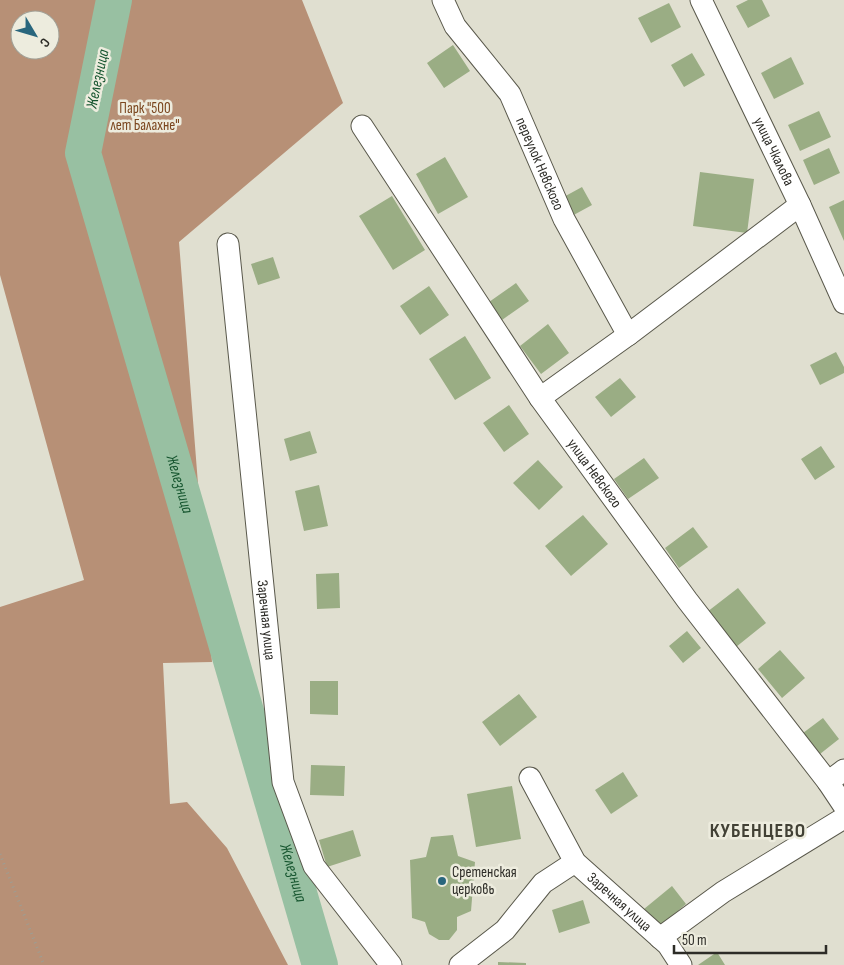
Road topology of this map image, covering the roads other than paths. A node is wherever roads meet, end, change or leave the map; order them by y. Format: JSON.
{"nodes":[{"id":1,"x":443,"y":0,"type":"edge"},
{"id":2,"x":701,"y":0,"type":"edge"},
{"id":3,"x":362,"y":126,"type":"dead end"},
{"id":4,"x":800,"y":205,"type":"junction"},
{"id":5,"x":228,"y":244,"type":"dead end"},
{"id":6,"x":836,"y":267,"type":"edge"},
{"id":7,"x":844,"y":304,"type":"edge"},
{"id":8,"x":628,"y":335,"type":"junction"},
{"id":9,"x":540,"y":398,"type":"junction"},
{"id":10,"x":836,"y":776,"type":"edge"},
{"id":11,"x":530,"y":778,"type":"dead end"},
{"id":12,"x":844,"y":806,"type":"edge"},
{"id":13,"x":844,"y":818,"type":"edge"},
{"id":14,"x":575,"y":862,"type":"junction"},
{"id":15,"x":660,"y":938,"type":"junction"},
{"id":16,"x":391,"y":965,"type":"edge"},
{"id":17,"x":460,"y":965,"type":"edge"},
{"id":18,"x":681,"y":965,"type":"edge"}],
"edges":[{"from":1,"to":8,"type":"street","name":"переулок Невского"},
{"from":2,"to":4,"type":"street","name":"улица Чкалова"},
{"from":3,"to":9,"type":"street","name":"улица Невского"},
{"from":4,"to":6,"type":"street","name":"улица Чкалова"},
{"from":4,"to":8,"type":"street"},
{"from":5,"to":16,"type":"street","name":"Заречная улица"},
{"from":6,"to":7,"type":"street","name":"улица Чкалова"},
{"from":8,"to":9,"type":"street"},
{"from":9,"to":10,"type":"street","name":"улица Невского"},
{"from":10,"to":12,"type":"street","name":"улица Невского"},
{"from":11,"to":14,"type":"street","name":"Заречная улица"},
{"from":13,"to":15,"type":"street"},
{"from":14,"to":15,"type":"street","name":"Заречная улица"},
{"from":14,"to":17,"type":"street","name":"Заречная улица"},
{"from":15,"to":18,"type":"street","name":"Заречная улица"}]}
